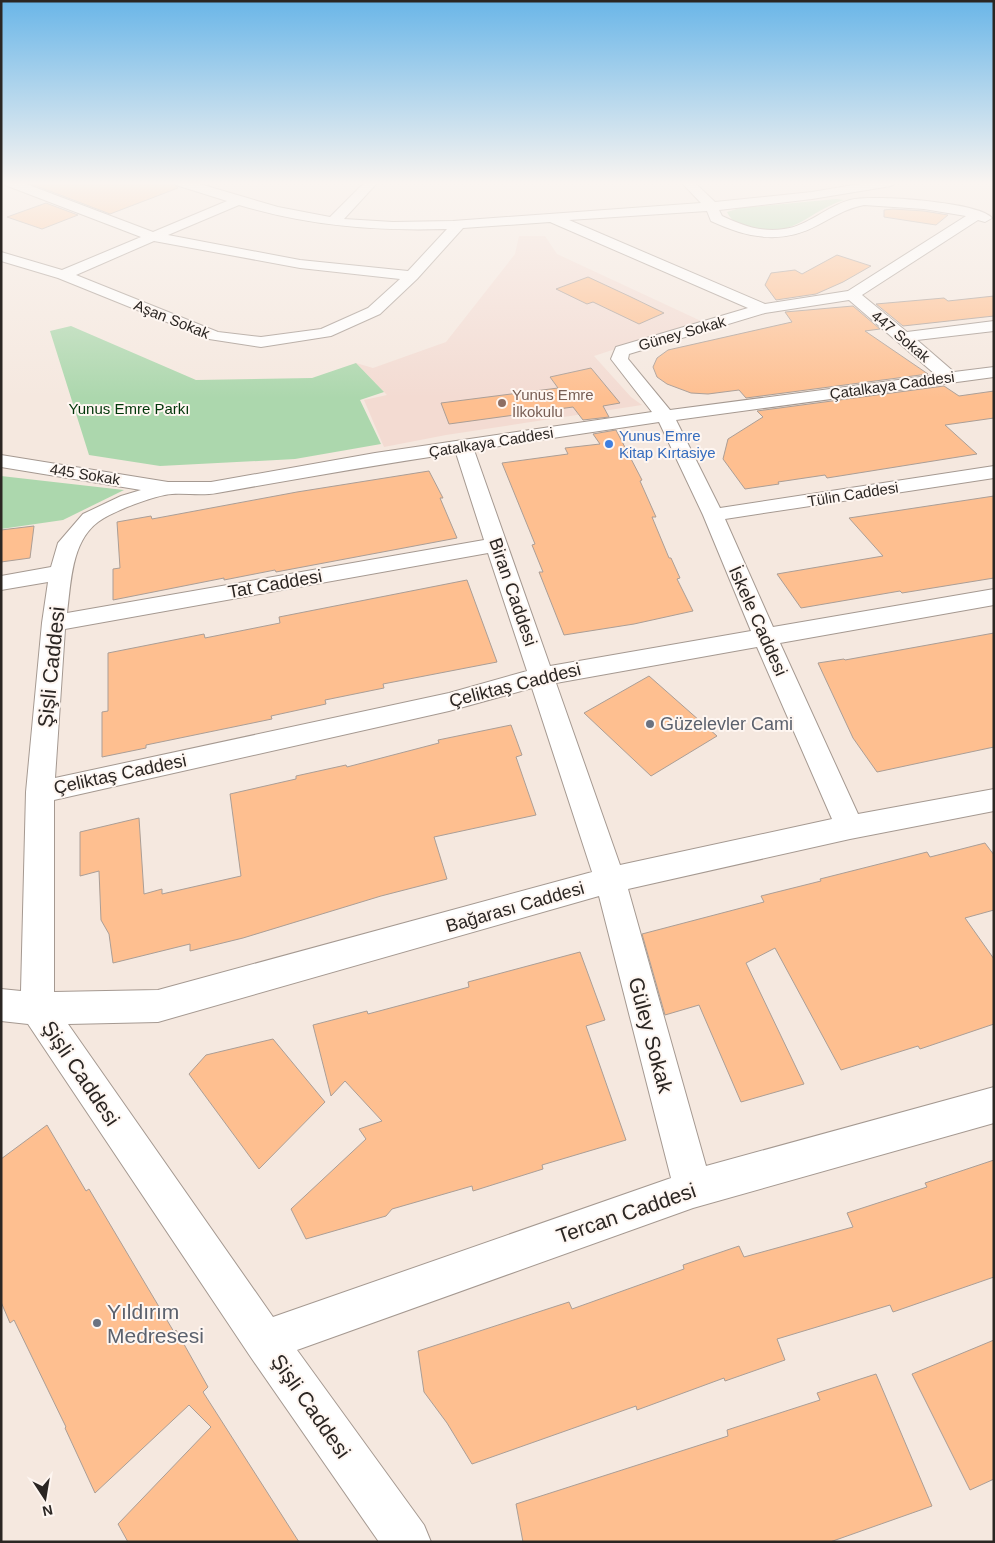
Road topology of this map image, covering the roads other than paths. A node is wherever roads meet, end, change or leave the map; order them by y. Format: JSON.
{"nodes":[{"id":1,"x":113,"y":254,"type":"edge"},
{"id":2,"x":246,"y":254,"type":"edge"},
{"id":3,"x":432,"y":254,"type":"edge"},
{"id":4,"x":635,"y":254,"type":"edge"},
{"id":5,"x":916,"y":254,"type":"edge"},
{"id":6,"x":1,"y":256,"type":"edge"},
{"id":7,"x":63,"y":275,"type":"junction"},
{"id":8,"x":412,"y":276,"type":"junction"},
{"id":9,"x":852,"y":295,"type":"junction"},
{"id":10,"x":763,"y":309,"type":"junction"},
{"id":11,"x":994,"y":326,"type":"edge"},
{"id":12,"x":904,"y":337,"type":"junction"},
{"id":13,"x":992,"y":373,"type":"edge"},
{"id":14,"x":949,"y":377,"type":"junction"},
{"id":15,"x":665,"y":416,"type":"junction"},
{"id":16,"x":463,"y":446,"type":"junction"},
{"id":17,"x":1,"y":461,"type":"edge"},
{"id":18,"x":994,"y":472,"type":"edge"},
{"id":19,"x":168,"y":488,"type":"junction"},
{"id":20,"x":713,"y":515,"type":"junction"},
{"id":21,"x":496,"y":544,"type":"junction"},
{"id":22,"x":61,"y":573,"type":"junction"},
{"id":23,"x":1,"y":583,"type":"edge"},
{"id":24,"x":994,"y":598,"type":"edge"},
{"id":25,"x":54,"y":623,"type":"junction"},
{"id":26,"x":765,"y":637,"type":"junction"},
{"id":27,"x":542,"y":676,"type":"junction"},
{"id":28,"x":40,"y":792,"type":"junction"},
{"id":29,"x":994,"y":800,"type":"edge"},
{"id":30,"x":850,"y":827,"type":"junction"},
{"id":31,"x":610,"y":880,"type":"junction"},
{"id":32,"x":1,"y":1005,"type":"edge"},
{"id":33,"x":37,"y":1009,"type":"junction"},
{"id":34,"x":994,"y":1105,"type":"edge"},
{"id":35,"x":693,"y":1189,"type":"junction"},
{"id":36,"x":265,"y":1341,"type":"junction"},
{"id":37,"x":407,"y":1542,"type":"edge"}],
"edges":[{"from":1,"to":7,"type":"street"},
{"from":2,"to":8,"type":"street"},
{"from":3,"to":8,"type":"street","name":"Aşan Sokak"},
{"from":4,"to":10,"type":"street"},
{"from":5,"to":9,"type":"street"},
{"from":6,"to":7,"type":"street","name":"Aşan Sokak"},
{"from":7,"to":8,"type":"street","name":"Aşan Sokak"},
{"from":9,"to":10,"type":"street"},
{"from":9,"to":12,"type":"street","name":"447 Sokak"},
{"from":10,"to":15,"type":"street","name":"Güney Sokak"},
{"from":11,"to":12,"type":"street"},
{"from":12,"to":14,"type":"street","name":"447 Sokak"},
{"from":13,"to":14,"type":"street","name":"Çatalkaya Caddesi"},
{"from":14,"to":15,"type":"street","name":"Çatalkaya Caddesi"},
{"from":15,"to":16,"type":"street","name":"Çatalkaya Caddesi"},
{"from":15,"to":20,"type":"street","name":"İskele Caddesi"},
{"from":16,"to":19,"type":"street","name":"Çatalkaya Caddesi"},
{"from":16,"to":21,"type":"street","name":"Biran Caddesi"},
{"from":17,"to":19,"type":"street","name":"445 Sokak"},
{"from":18,"to":20,"type":"street","name":"Tülin Caddesi"},
{"from":19,"to":22,"type":"street","name":"Şişli Caddesi"},
{"from":20,"to":26,"type":"street","name":"İskele Caddesi"},
{"from":21,"to":25,"type":"street","name":"Tat Caddesi"},
{"from":21,"to":27,"type":"street","name":"Biran Caddesi"},
{"from":22,"to":23,"type":"street"},
{"from":22,"to":25,"type":"street","name":"Şişli Caddesi"},
{"from":24,"to":26,"type":"street","name":"Çeliktaş Caddesi"},
{"from":25,"to":28,"type":"street","name":"Şişli Caddesi"},
{"from":26,"to":27,"type":"street","name":"Çeliktaş Caddesi"},
{"from":26,"to":30,"type":"street","name":"İskele Caddesi"},
{"from":27,"to":28,"type":"street","name":"Çeliktaş Caddesi"},
{"from":27,"to":31,"type":"street","name":"Biran Caddesi"},
{"from":28,"to":33,"type":"street","name":"Şişli Caddesi"},
{"from":29,"to":30,"type":"street","name":"Bağarası Caddesi"},
{"from":30,"to":31,"type":"street","name":"Bağarası Caddesi"},
{"from":31,"to":33,"type":"street","name":"Bağarası Caddesi"},
{"from":31,"to":35,"type":"street","name":"Güley Sokak"},
{"from":32,"to":33,"type":"street","name":"Bağarası Caddesi"},
{"from":33,"to":36,"type":"street","name":"Şişli Caddesi"},
{"from":34,"to":35,"type":"street","name":"Tercan Caddesi"},
{"from":35,"to":36,"type":"street","name":"Tercan Caddesi"},
{"from":36,"to":37,"type":"street","name":"Şişli Caddesi"}]}
